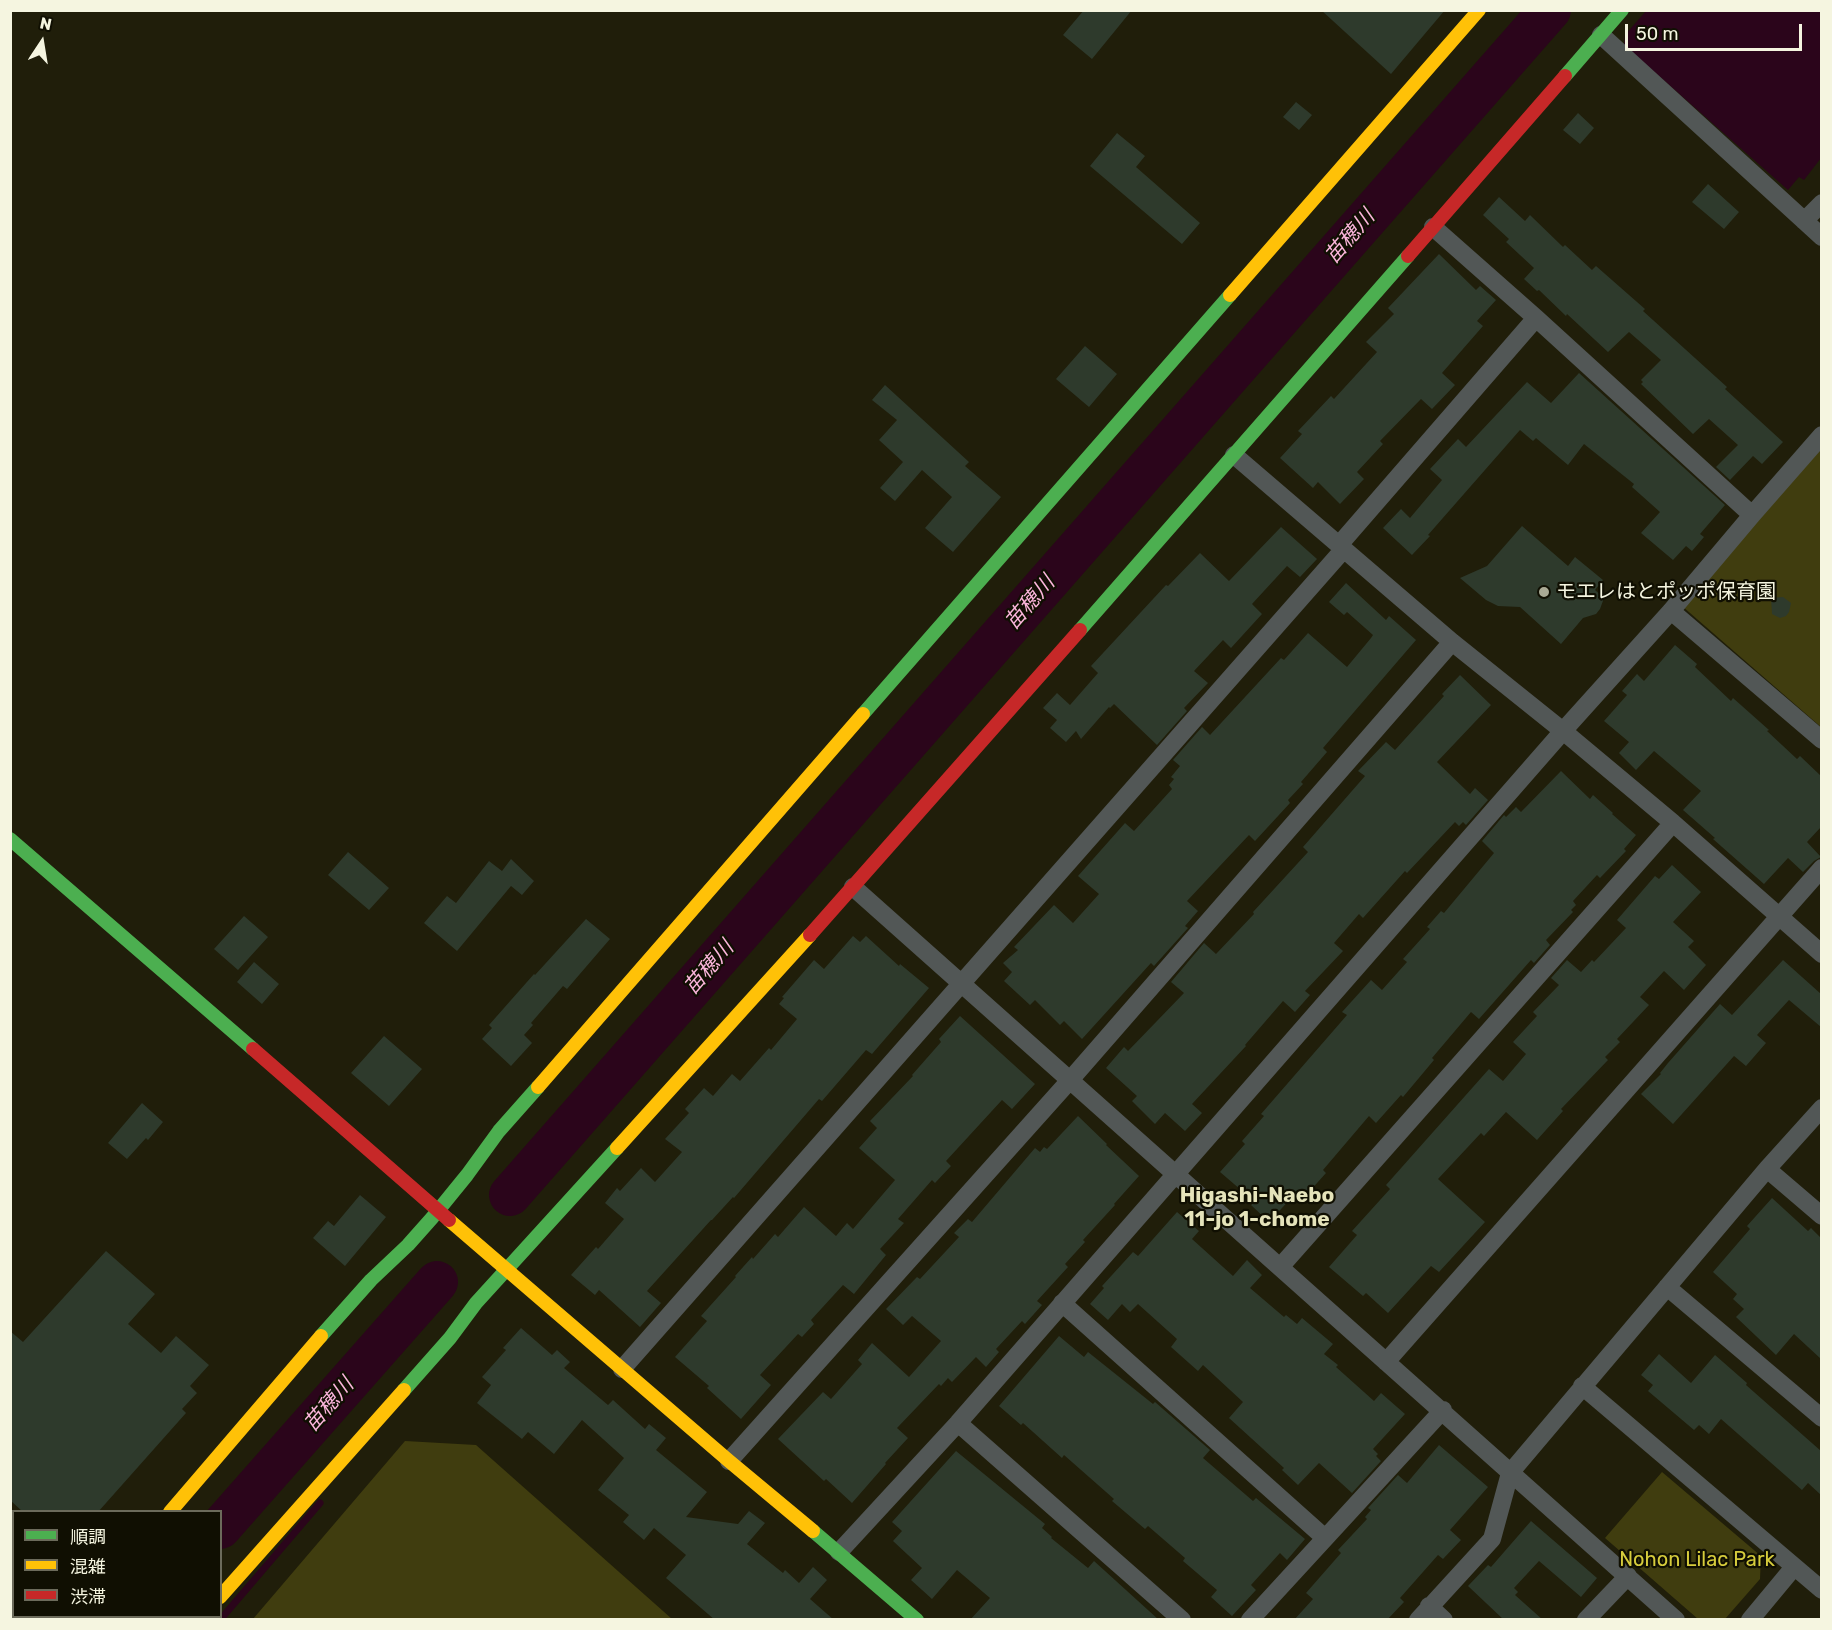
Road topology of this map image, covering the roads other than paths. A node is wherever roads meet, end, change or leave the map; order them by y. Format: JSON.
{"nodes":[{"id":1,"x":1479,"y":10,"type":"edge"},
{"id":2,"x":1622,"y":10,"type":"edge"},
{"id":3,"x":1601,"y":35,"type":"junction"},
{"id":4,"x":1821,"y":202,"type":"edge"},
{"id":5,"x":1804,"y":221,"type":"junction"},
{"id":6,"x":1433,"y":227,"type":"junction"},
{"id":7,"x":1821,"y":237,"type":"edge"},
{"id":8,"x":1536,"y":318,"type":"junction"},
{"id":9,"x":1821,"y":435,"type":"edge"},
{"id":10,"x":1234,"y":455,"type":"junction"},
{"id":11,"x":1752,"y":514,"type":"junction"},
{"id":12,"x":1341,"y":547,"type":"junction"},
{"id":13,"x":1671,"y":611,"type":"junction"},
{"id":14,"x":1452,"y":642,"type":"junction"},
{"id":15,"x":1563,"y":731,"type":"junction"},
{"id":16,"x":1821,"y":740,"type":"edge"},
{"id":17,"x":1673,"y":823,"type":"junction"},
{"id":18,"x":10,"y":839,"type":"edge"},
{"id":19,"x":1821,"y":868,"type":"edge"},
{"id":20,"x":853,"y":886,"type":"junction"},
{"id":21,"x":1779,"y":915,"type":"junction"},
{"id":22,"x":1821,"y":954,"type":"edge"},
{"id":23,"x":962,"y":982,"type":"junction"},
{"id":24,"x":1071,"y":1079,"type":"junction"},
{"id":25,"x":1821,"y":1108,"type":"edge"},
{"id":26,"x":1767,"y":1169,"type":"junction"},
{"id":27,"x":1175,"y":1173,"type":"junction"},
{"id":28,"x":438,"y":1211,"type":"junction"},
{"id":29,"x":1821,"y":1216,"type":"edge"},
{"id":30,"x":1281,"y":1266,"type":"junction"},
{"id":31,"x":506,"y":1269,"type":"junction"},
{"id":32,"x":1667,"y":1287,"type":"junction"},
{"id":33,"x":1062,"y":1303,"type":"junction"},
{"id":34,"x":1386,"y":1362,"type":"junction"},
{"id":35,"x":622,"y":1369,"type":"junction"},
{"id":36,"x":1582,"y":1386,"type":"junction"},
{"id":37,"x":1443,"y":1410,"type":"junction"},
{"id":38,"x":1821,"y":1418,"type":"edge"},
{"id":39,"x":958,"y":1423,"type":"junction"},
{"id":40,"x":729,"y":1461,"type":"junction"},
{"id":41,"x":1510,"y":1473,"type":"junction"},
{"id":42,"x":172,"y":1510,"type":"edge"},
{"id":43,"x":1325,"y":1538,"type":"junction"},
{"id":44,"x":839,"y":1552,"type":"junction"},
{"id":45,"x":1794,"y":1567,"type":"junction"},
{"id":46,"x":1628,"y":1576,"type":"junction"},
{"id":47,"x":1821,"y":1590,"type":"edge"},
{"id":48,"x":222,"y":1595,"type":"edge"},
{"id":49,"x":1424,"y":1613,"type":"edge"},
{"id":50,"x":917,"y":1620,"type":"edge"},
{"id":51,"x":1182,"y":1620,"type":"edge"},
{"id":52,"x":1250,"y":1620,"type":"edge"},
{"id":53,"x":1444,"y":1620,"type":"edge"},
{"id":54,"x":1586,"y":1620,"type":"edge"},
{"id":55,"x":1676,"y":1620,"type":"edge"},
{"id":56,"x":1750,"y":1620,"type":"edge"}],
"edges":[{"from":1,"to":28,"type":"street"},
{"from":2,"to":3,"type":"street"},
{"from":3,"to":5,"type":"street"},
{"from":3,"to":6,"type":"street"},
{"from":4,"to":5,"type":"street"},
{"from":5,"to":7,"type":"street"},
{"from":6,"to":8,"type":"street"},
{"from":6,"to":10,"type":"street"},
{"from":8,"to":11,"type":"street"},
{"from":8,"to":12,"type":"street"},
{"from":9,"to":11,"type":"street"},
{"from":10,"to":12,"type":"street"},
{"from":10,"to":20,"type":"street"},
{"from":11,"to":13,"type":"street"},
{"from":12,"to":14,"type":"street"},
{"from":12,"to":23,"type":"street"},
{"from":13,"to":15,"type":"street"},
{"from":13,"to":16,"type":"street"},
{"from":14,"to":15,"type":"street"},
{"from":14,"to":24,"type":"street"},
{"from":15,"to":17,"type":"street"},
{"from":15,"to":27,"type":"street"},
{"from":17,"to":21,"type":"street"},
{"from":17,"to":30,"type":"street"},
{"from":18,"to":28,"type":"street"},
{"from":19,"to":21,"type":"street"},
{"from":20,"to":23,"type":"street"},
{"from":20,"to":31,"type":"street"},
{"from":21,"to":22,"type":"street"},
{"from":21,"to":34,"type":"street"},
{"from":23,"to":24,"type":"street"},
{"from":23,"to":35,"type":"street"},
{"from":24,"to":27,"type":"street"},
{"from":24,"to":40,"type":"street"},
{"from":25,"to":26,"type":"street"},
{"from":26,"to":29,"type":"street"},
{"from":26,"to":32,"type":"street"},
{"from":27,"to":30,"type":"street"},
{"from":27,"to":33,"type":"street"},
{"from":28,"to":31,"type":"street"},
{"from":28,"to":42,"type":"street"},
{"from":30,"to":34,"type":"street"},
{"from":31,"to":35,"type":"street"},
{"from":31,"to":48,"type":"street"},
{"from":32,"to":36,"type":"street"},
{"from":32,"to":38,"type":"street"},
{"from":33,"to":39,"type":"street"},
{"from":33,"to":43,"type":"street"},
{"from":34,"to":37,"type":"street"},
{"from":35,"to":40,"type":"street"},
{"from":36,"to":41,"type":"street"},
{"from":36,"to":45,"type":"street"},
{"from":37,"to":41,"type":"street"},
{"from":37,"to":43,"type":"street"},
{"from":39,"to":44,"type":"street"},
{"from":39,"to":51,"type":"street"},
{"from":40,"to":44,"type":"street"},
{"from":41,"to":46,"type":"street"},
{"from":41,"to":49,"type":"street"},
{"from":43,"to":52,"type":"street"},
{"from":44,"to":50,"type":"street"},
{"from":45,"to":47,"type":"street"},
{"from":45,"to":56,"type":"street"},
{"from":46,"to":54,"type":"street"},
{"from":46,"to":55,"type":"street"},
{"from":49,"to":53,"type":"street"}]}
